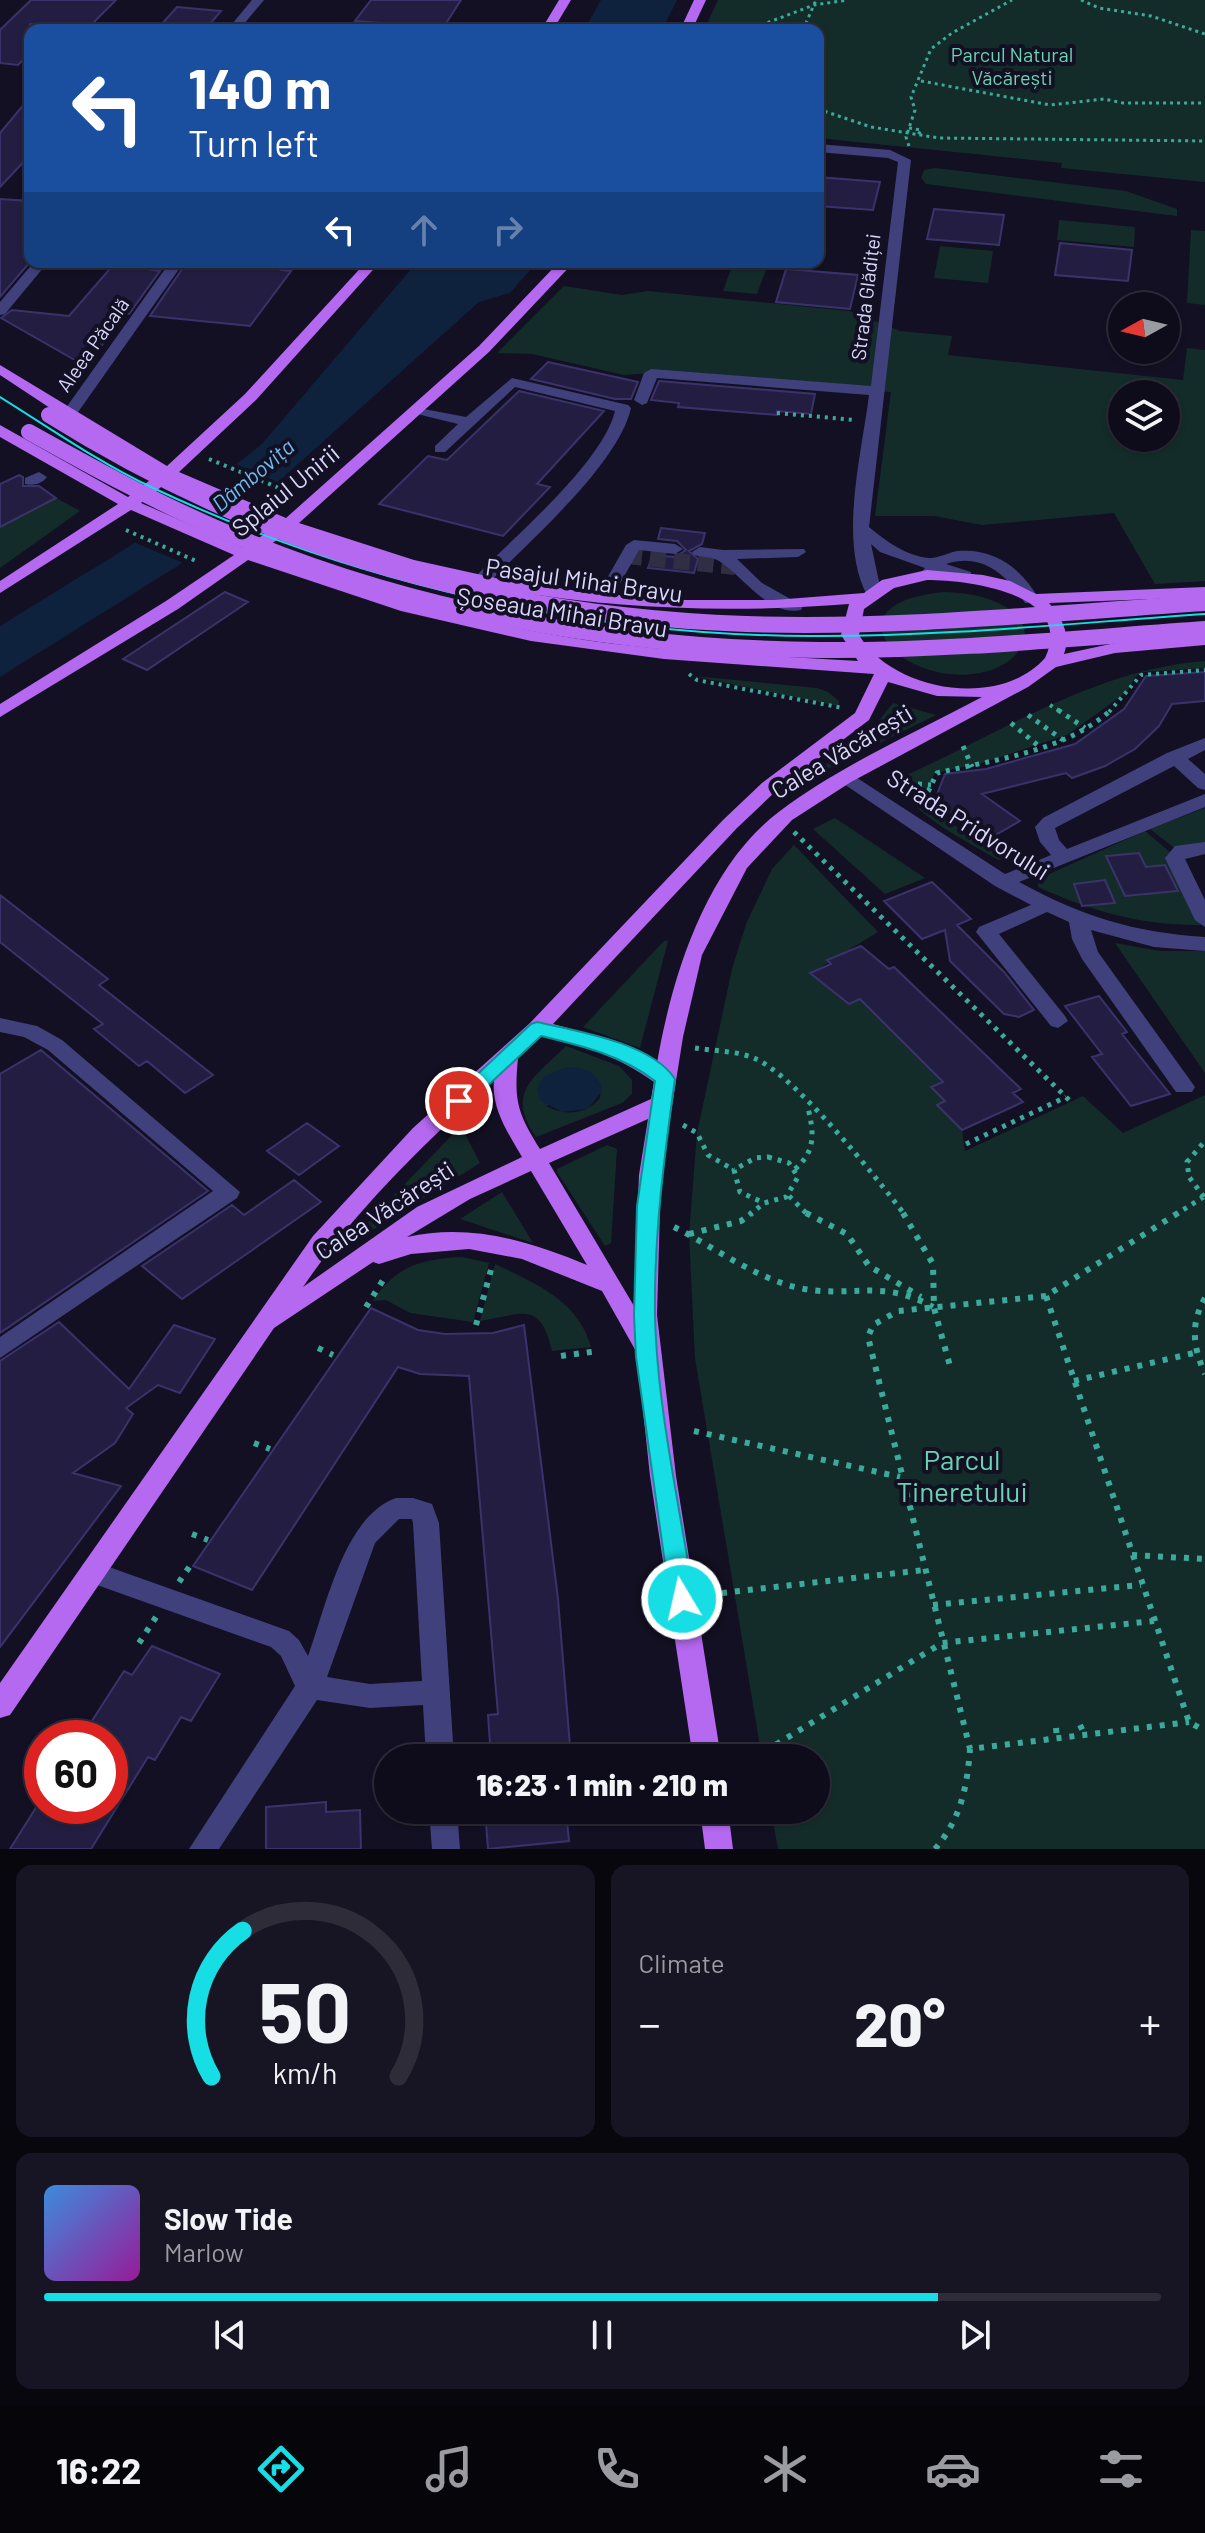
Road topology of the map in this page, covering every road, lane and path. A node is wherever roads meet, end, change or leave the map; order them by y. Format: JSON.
{"nodes":[{"id":1,"x":258,"y":0,"type":"edge"},
{"id":2,"x":565,"y":0,"type":"edge"},
{"id":3,"x":700,"y":0,"type":"edge"},
{"id":4,"x":816,"y":0,"type":"edge"},
{"id":5,"x":848,"y":0,"type":"edge"},
{"id":6,"x":1012,"y":0,"type":"edge"},
{"id":7,"x":1081,"y":0,"type":"edge"},
{"id":8,"x":814,"y":5,"type":"junction"},
{"id":9,"x":238,"y":24,"type":"edge"},
{"id":10,"x":551,"y":24,"type":"edge"},
{"id":11,"x":689,"y":24,"type":"edge"},
{"id":12,"x":764,"y":24,"type":"edge"},
{"id":13,"x":806,"y":24,"type":"edge"},
{"id":14,"x":1205,"y":34,"type":"edge"},
{"id":15,"x":921,"y":81,"type":"junction"},
{"id":16,"x":1205,"y":103,"type":"edge"},
{"id":17,"x":824,"y":111,"type":"edge"},
{"id":18,"x":909,"y":128,"type":"junction"},
{"id":19,"x":907,"y":134,"type":"junction"},
{"id":20,"x":918,"y":135,"type":"junction"},
{"id":21,"x":1205,"y":141,"type":"edge"},
{"id":22,"x":911,"y":144,"type":"dead end"},
{"id":23,"x":824,"y":148,"type":"edge"},
{"id":24,"x":36,"y":268,"type":"edge"},
{"id":25,"x":173,"y":268,"type":"edge"},
{"id":26,"x":368,"y":268,"type":"edge"},
{"id":27,"x":561,"y":268,"type":"edge"},
{"id":28,"x":0,"y":311,"type":"edge"},
{"id":29,"x":0,"y":369,"type":"edge"},
{"id":30,"x":0,"y":385,"type":"edge"},
{"id":31,"x":877,"y":391,"type":"junction"},
{"id":32,"x":642,"y":400,"type":"dead end"},
{"id":33,"x":418,"y":410,"type":"junction"},
{"id":34,"x":71,"y":412,"type":"junction"},
{"id":35,"x":777,"y":413,"type":"dead end"},
{"id":36,"x":0,"y":414,"type":"edge"},
{"id":37,"x":468,"y":422,"type":"junction"},
{"id":38,"x":874,"y":422,"type":"junction"},
{"id":39,"x":5,"y":437,"type":"edge"},
{"id":40,"x":440,"y":449,"type":"dead end"},
{"id":41,"x":219,"y":463,"type":"dead end"},
{"id":42,"x":168,"y":473,"type":"junction"},
{"id":43,"x":285,"y":490,"type":"dead end"},
{"id":44,"x":129,"y":503,"type":"junction"},
{"id":45,"x":288,"y":525,"type":"junction"},
{"id":46,"x":861,"y":528,"type":"junction"},
{"id":47,"x":126,"y":530,"type":"dead end"},
{"id":48,"x":675,"y":549,"type":"dead end"},
{"id":49,"x":700,"y":552,"type":"dead end"},
{"id":50,"x":798,"y":552,"type":"dead end"},
{"id":51,"x":249,"y":553,"type":"junction"},
{"id":52,"x":723,"y":555,"type":"junction"},
{"id":53,"x":196,"y":561,"type":"dead end"},
{"id":54,"x":931,"y":570,"type":"junction"},
{"id":55,"x":483,"y":579,"type":"junction"},
{"id":56,"x":0,"y":588,"type":"edge"},
{"id":57,"x":1205,"y":592,"type":"edge"},
{"id":58,"x":869,"y":594,"type":"junction"},
{"id":59,"x":603,"y":599,"type":"junction"},
{"id":60,"x":1031,"y":599,"type":"junction"},
{"id":61,"x":1205,"y":603,"type":"edge"},
{"id":62,"x":795,"y":606,"type":"junction"},
{"id":63,"x":1205,"y":629,"type":"edge"},
{"id":64,"x":1205,"y":640,"type":"edge"},
{"id":65,"x":1050,"y":663,"type":"junction"},
{"id":66,"x":1158,"y":665,"type":"dead end"},
{"id":67,"x":680,"y":670,"type":"dead end"},
{"id":68,"x":1205,"y":670,"type":"edge"},
{"id":69,"x":880,"y":671,"type":"junction"},
{"id":70,"x":1161,"y":673,"type":"junction"},
{"id":71,"x":1022,"y":683,"type":"junction"},
{"id":72,"x":1050,"y":705,"type":"dead end"},
{"id":73,"x":844,"y":708,"type":"dead end"},
{"id":74,"x":0,"y":712,"type":"edge"},
{"id":75,"x":1028,"y":715,"type":"dead end"},
{"id":76,"x":1011,"y":723,"type":"dead end"},
{"id":77,"x":1085,"y":728,"type":"junction"},
{"id":78,"x":1063,"y":740,"type":"junction"},
{"id":79,"x":1205,"y":743,"type":"edge"},
{"id":80,"x":963,"y":746,"type":"dead end"},
{"id":81,"x":1042,"y":748,"type":"junction"},
{"id":82,"x":1174,"y":757,"type":"junction"},
{"id":83,"x":972,"y":767,"type":"junction"},
{"id":84,"x":844,"y":778,"type":"junction"},
{"id":85,"x":887,"y":782,"type":"dead end"},
{"id":86,"x":1205,"y":784,"type":"edge"},
{"id":87,"x":931,"y":785,"type":"junction"},
{"id":88,"x":1205,"y":800,"type":"edge"},
{"id":89,"x":937,"y":813,"type":"dead end"},
{"id":90,"x":800,"y":837,"type":"dead end"},
{"id":91,"x":1205,"y":848,"type":"edge"},
{"id":92,"x":1063,"y":856,"type":"junction"},
{"id":93,"x":1002,"y":882,"type":"junction"},
{"id":94,"x":1044,"y":904,"type":"junction"},
{"id":95,"x":1079,"y":919,"type":"junction"},
{"id":96,"x":1205,"y":920,"type":"edge"},
{"id":97,"x":1205,"y":944,"type":"edge"},
{"id":98,"x":1058,"y":1021,"type":"dead end"},
{"id":99,"x":0,"y":1025,"type":"edge"},
{"id":100,"x":537,"y":1028,"type":"junction"},
{"id":101,"x":695,"y":1048,"type":"dead end"},
{"id":102,"x":507,"y":1058,"type":"junction"},
{"id":103,"x":665,"y":1079,"type":"junction"},
{"id":104,"x":1184,"y":1087,"type":"dead end"},
{"id":105,"x":661,"y":1104,"type":"junction"},
{"id":106,"x":807,"y":1104,"type":"junction"},
{"id":107,"x":683,"y":1125,"type":"dead end"},
{"id":108,"x":1205,"y":1141,"type":"edge"},
{"id":109,"x":966,"y":1144,"type":"dead end"},
{"id":110,"x":534,"y":1159,"type":"junction"},
{"id":111,"x":795,"y":1169,"type":"junction"},
{"id":112,"x":734,"y":1170,"type":"junction"},
{"id":113,"x":789,"y":1196,"type":"junction"},
{"id":114,"x":1204,"y":1196,"type":"edge"},
{"id":115,"x":764,"y":1203,"type":"junction"},
{"id":116,"x":674,"y":1227,"type":"dead end"},
{"id":117,"x":689,"y":1234,"type":"junction"},
{"id":118,"x":493,"y":1261,"type":"dead end"},
{"id":119,"x":349,"y":1266,"type":"junction"},
{"id":120,"x":385,"y":1277,"type":"dead end"},
{"id":121,"x":610,"y":1285,"type":"junction"},
{"id":122,"x":1046,"y":1296,"type":"junction"},
{"id":123,"x":1205,"y":1298,"type":"edge"},
{"id":124,"x":366,"y":1307,"type":"dead end"},
{"id":125,"x":934,"y":1308,"type":"junction"},
{"id":126,"x":476,"y":1325,"type":"dead end"},
{"id":127,"x":262,"y":1327,"type":"junction"},
{"id":128,"x":318,"y":1348,"type":"dead end"},
{"id":129,"x":0,"y":1349,"type":"edge"},
{"id":130,"x":598,"y":1351,"type":"dead end"},
{"id":131,"x":646,"y":1352,"type":"junction"},
{"id":132,"x":1194,"y":1353,"type":"junction"},
{"id":133,"x":333,"y":1355,"type":"dead end"},
{"id":134,"x":561,"y":1356,"type":"dead end"},
{"id":135,"x":950,"y":1366,"type":"dead end"},
{"id":136,"x":1205,"y":1374,"type":"edge"},
{"id":137,"x":1074,"y":1381,"type":"junction"},
{"id":138,"x":694,"y":1431,"type":"dead end"},
{"id":139,"x":254,"y":1443,"type":"dead end"},
{"id":140,"x":270,"y":1449,"type":"dead end"},
{"id":141,"x":900,"y":1477,"type":"junction"},
{"id":142,"x":192,"y":1534,"type":"dead end"},
{"id":143,"x":208,"y":1540,"type":"dead end"},
{"id":144,"x":1132,"y":1555,"type":"junction"},
{"id":145,"x":1205,"y":1559,"type":"edge"},
{"id":146,"x":924,"y":1570,"type":"junction"},
{"id":147,"x":92,"y":1572,"type":"junction"},
{"id":148,"x":1141,"y":1585,"type":"junction"},
{"id":149,"x":722,"y":1593,"type":"dead end"},
{"id":150,"x":933,"y":1605,"type":"junction"},
{"id":151,"x":1154,"y":1621,"type":"junction"},
{"id":152,"x":942,"y":1643,"type":"junction"},
{"id":153,"x":310,"y":1687,"type":"junction"},
{"id":154,"x":436,"y":1692,"type":"junction"},
{"id":155,"x":0,"y":1706,"type":"edge"},
{"id":156,"x":1189,"y":1722,"type":"junction"},
{"id":157,"x":1080,"y":1725,"type":"dead end"},
{"id":158,"x":1056,"y":1728,"type":"dead end"},
{"id":159,"x":1205,"y":1731,"type":"edge"},
{"id":160,"x":1085,"y":1735,"type":"junction"},
{"id":161,"x":1057,"y":1738,"type":"junction"},
{"id":162,"x":439,"y":1744,"type":"edge"},
{"id":163,"x":705,"y":1744,"type":"edge"},
{"id":164,"x":777,"y":1744,"type":"edge"},
{"id":165,"x":970,"y":1749,"type":"junction"},
{"id":166,"x":444,"y":1824,"type":"edge"},
{"id":167,"x":716,"y":1824,"type":"edge"},
{"id":168,"x":203,"y":1849,"type":"edge"},
{"id":169,"x":446,"y":1849,"type":"edge"},
{"id":170,"x":719,"y":1849,"type":"edge"},
{"id":171,"x":935,"y":1849,"type":"edge"}],
"edges":[{"from":1,"to":9,"type":"street"},
{"from":2,"to":10,"type":"main road"},
{"from":3,"to":11,"type":"main road"},
{"from":4,"to":8,"type":"path"},
{"from":5,"to":8,"type":"path"},
{"from":6,"to":15,"type":"path"},
{"from":7,"to":14,"type":"path"},
{"from":8,"to":12,"type":"path"},
{"from":8,"to":13,"type":"path"},
{"from":15,"to":16,"type":"path"},
{"from":15,"to":18,"type":"path"},
{"from":17,"to":19,"type":"path"},
{"from":18,"to":19,"type":"path"},
{"from":18,"to":20,"type":"path"},
{"from":19,"to":20,"type":"path"},
{"from":19,"to":22,"type":"path"},
{"from":20,"to":21,"type":"path"},
{"from":23,"to":31,"type":"street","name":"Strada Glădiței"},
{"from":24,"to":28,"type":"street"},
{"from":25,"to":34,"type":"street","name":"Aleea Păcală"},
{"from":26,"to":42,"type":"main road"},
{"from":27,"to":33,"type":"main road","name":"Splaiul Unirii"},
{"from":29,"to":34,"type":"main road"},
{"from":30,"to":61,"type":"main road","name":"Pasajul Mihai Bravu","bridge":true},
{"from":31,"to":32,"type":"street"},
{"from":31,"to":38,"type":"street","name":"Strada Glădiței"},
{"from":33,"to":37,"type":"street"},
{"from":33,"to":45,"type":"main road","name":"Splaiul Unirii"},
{"from":34,"to":42,"type":"main road"},
{"from":35,"to":38,"type":"path"},
{"from":36,"to":63,"type":"main road","name":"Pasajul Mihai Bravu","bridge":true},
{"from":37,"to":40,"type":"street"},
{"from":37,"to":55,"type":"street"},
{"from":38,"to":46,"type":"street","name":"Strada Glădiței"},
{"from":39,"to":44,"type":"main road"},
{"from":41,"to":43,"type":"path"},
{"from":42,"to":44,"type":"main road"},
{"from":42,"to":45,"type":"main road","name":"Șoseaua Mihai Bravu"},
{"from":44,"to":51,"type":"main road","name":"Șoseaua Mihai Bravu"},
{"from":44,"to":56,"type":"main road"},
{"from":45,"to":51,"type":"main road","name":"Splaiul Unirii"},
{"from":45,"to":55,"type":"main road","name":"Șoseaua Mihai Bravu"},
{"from":46,"to":54,"type":"street"},
{"from":46,"to":58,"type":"street","name":"Strada Glădiței"},
{"from":47,"to":53,"type":"path"},
{"from":48,"to":59,"type":"street"},
{"from":49,"to":52,"type":"street"},
{"from":50,"to":52,"type":"street"},
{"from":51,"to":69,"type":"main road","name":"Șoseaua Mihai Bravu"},
{"from":51,"to":74,"type":"main road","name":"Splaiul Unirii"},
{"from":52,"to":62,"type":"street"},
{"from":54,"to":58,"type":"main road"},
{"from":54,"to":60,"type":"main road"},
{"from":54,"to":60,"type":"street"},
{"from":55,"to":59,"type":"main road","name":"Șoseaua Mihai Bravu"},
{"from":57,"to":60,"type":"main road"},
{"from":58,"to":62,"type":"main road","name":"Șoseaua Mihai Bravu"},
{"from":58,"to":69,"type":"main road"},
{"from":59,"to":62,"type":"main road","name":"Șoseaua Mihai Bravu"},
{"from":60,"to":65,"type":"main road"},
{"from":64,"to":65,"type":"main road"},
{"from":65,"to":71,"type":"main road"},
{"from":66,"to":70,"type":"path"},
{"from":67,"to":73,"type":"path"},
{"from":68,"to":70,"type":"path"},
{"from":69,"to":71,"type":"main road"},
{"from":69,"to":100,"type":"main road","name":"Calea Văcărești"},
{"from":70,"to":77,"type":"path"},
{"from":71,"to":84,"type":"main road","name":"Calea Văcărești"},
{"from":72,"to":77,"type":"path"},
{"from":75,"to":78,"type":"path"},
{"from":76,"to":81,"type":"path"},
{"from":77,"to":78,"type":"path"},
{"from":78,"to":81,"type":"path"},
{"from":79,"to":82,"type":"street"},
{"from":80,"to":83,"type":"path"},
{"from":81,"to":83,"type":"path"},
{"from":82,"to":86,"type":"street"},
{"from":82,"to":92,"type":"street"},
{"from":83,"to":87,"type":"path"},
{"from":84,"to":93,"type":"street","name":"Strada Pridvorului"},
{"from":84,"to":103,"type":"main road","name":"Calea Văcărești"},
{"from":85,"to":87,"type":"path"},
{"from":87,"to":89,"type":"path"},
{"from":88,"to":92,"type":"street"},
{"from":90,"to":109,"type":"path"},
{"from":91,"to":96,"type":"street"},
{"from":92,"to":93,"type":"street"},
{"from":93,"to":94,"type":"street","name":"Strada Pridvorului"},
{"from":94,"to":95,"type":"street","name":"Strada Pridvorului"},
{"from":94,"to":98,"type":"street"},
{"from":95,"to":97,"type":"street","name":"Strada Pridvorului"},
{"from":95,"to":104,"type":"street"},
{"from":99,"to":129,"type":"street"},
{"from":100,"to":102,"type":"main road","name":"Calea Văcărești"},
{"from":100,"to":103,"type":"main road"},
{"from":101,"to":106,"type":"path"},
{"from":102,"to":110,"type":"main road"},
{"from":102,"to":127,"type":"main road","name":"Calea Văcărești"},
{"from":103,"to":105,"type":"main road","name":"Calea Văcărești"},
{"from":105,"to":110,"type":"main road","name":"Calea Văcărești"},
{"from":105,"to":131,"type":"main road"},
{"from":106,"to":111,"type":"path"},
{"from":106,"to":125,"type":"path"},
{"from":107,"to":112,"type":"path"},
{"from":108,"to":114,"type":"path"},
{"from":110,"to":119,"type":"main road","name":"Calea Văcărești"},
{"from":110,"to":121,"type":"main road"},
{"from":111,"to":112,"type":"path"},
{"from":111,"to":113,"type":"path"},
{"from":112,"to":115,"type":"path"},
{"from":113,"to":115,"type":"path"},
{"from":113,"to":125,"type":"path"},
{"from":114,"to":122,"type":"path"},
{"from":115,"to":117,"type":"path"},
{"from":116,"to":117,"type":"path"},
{"from":117,"to":125,"type":"path"},
{"from":118,"to":126,"type":"path"},
{"from":119,"to":121,"type":"main road"},
{"from":119,"to":127,"type":"main road","name":"Calea Văcărești"},
{"from":120,"to":124,"type":"path"},
{"from":121,"to":131,"type":"main road"},
{"from":122,"to":125,"type":"path"},
{"from":122,"to":137,"type":"path"},
{"from":123,"to":132,"type":"path"},
{"from":125,"to":135,"type":"path"},
{"from":125,"to":141,"type":"path"},
{"from":127,"to":147,"type":"main road","name":"Calea Văcărești"},
{"from":128,"to":133,"type":"path"},
{"from":130,"to":134,"type":"path"},
{"from":131,"to":163,"type":"main road"},
{"from":132,"to":136,"type":"path"},
{"from":132,"to":137,"type":"path"},
{"from":137,"to":144,"type":"path"},
{"from":138,"to":141,"type":"path"},
{"from":139,"to":140,"type":"path"},
{"from":141,"to":146,"type":"path"},
{"from":142,"to":143,"type":"path"},
{"from":144,"to":145,"type":"path"},
{"from":144,"to":148,"type":"path"},
{"from":146,"to":149,"type":"path"},
{"from":146,"to":150,"type":"path"},
{"from":147,"to":153,"type":"street"},
{"from":147,"to":155,"type":"main road","name":"Calea Văcărești"},
{"from":148,"to":150,"type":"path"},
{"from":148,"to":151,"type":"path"},
{"from":150,"to":152,"type":"path"},
{"from":151,"to":152,"type":"path"},
{"from":151,"to":156,"type":"path"},
{"from":152,"to":164,"type":"path"},
{"from":152,"to":165,"type":"path"},
{"from":153,"to":154,"type":"street"},
{"from":153,"to":154,"type":"street"},
{"from":153,"to":168,"type":"street"},
{"from":154,"to":162,"type":"street"},
{"from":156,"to":159,"type":"path"},
{"from":156,"to":160,"type":"path"},
{"from":157,"to":160,"type":"path"},
{"from":158,"to":161,"type":"path"},
{"from":160,"to":161,"type":"path"},
{"from":161,"to":165,"type":"path"},
{"from":165,"to":171,"type":"path"},
{"from":166,"to":169,"type":"street"},
{"from":167,"to":170,"type":"main road"}]}
